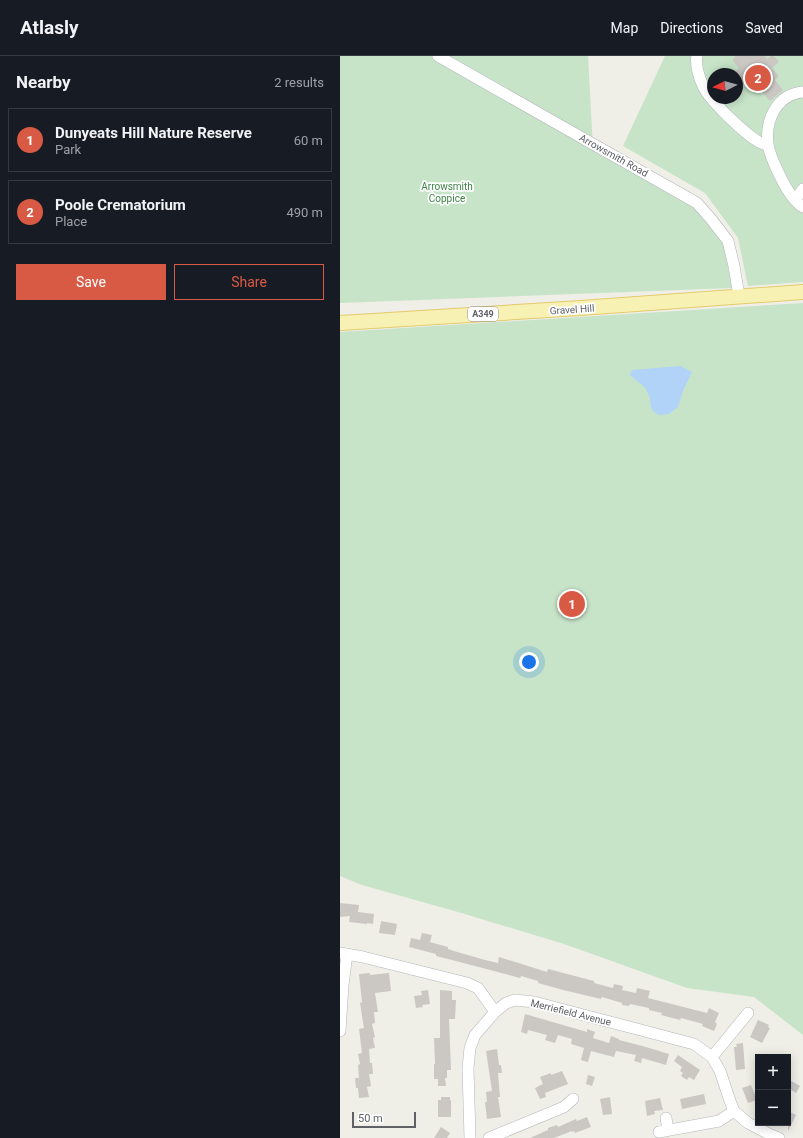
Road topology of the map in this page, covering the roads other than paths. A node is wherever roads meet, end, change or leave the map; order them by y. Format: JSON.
{"nodes":[{"id":1,"x":438,"y":56,"type":"edge"},
{"id":2,"x":697,"y":56,"type":"edge"},
{"id":3,"x":803,"y":92,"type":"edge"},
{"id":4,"x":768,"y":145,"type":"junction"},
{"id":5,"x":803,"y":189,"type":"edge"},
{"id":6,"x":799,"y":203,"type":"edge"},
{"id":7,"x":803,"y":292,"type":"edge"},
{"id":8,"x":739,"y":296,"type":"junction"},
{"id":9,"x":340,"y":322,"type":"edge"},
{"id":10,"x":344,"y":953,"type":"edge"},
{"id":11,"x":495,"y":1012,"type":"junction"},
{"id":12,"x":748,"y":1013,"type":"dead end"},
{"id":13,"x":340,"y":1031,"type":"edge"},
{"id":14,"x":712,"y":1057,"type":"junction"},
{"id":15,"x":573,"y":1099,"type":"dead end"},
{"id":16,"x":734,"y":1111,"type":"junction"},
{"id":17,"x":666,"y":1118,"type":"dead end"},
{"id":18,"x":470,"y":1138,"type":"edge"},
{"id":19,"x":489,"y":1138,"type":"edge"},
{"id":20,"x":779,"y":1138,"type":"edge"}],
"edges":[{"from":1,"to":8,"type":"street","name":"Arrowsmith Road"},
{"from":2,"to":4,"type":"street"},
{"from":3,"to":4,"type":"street"},
{"from":4,"to":6,"type":"street"},
{"from":5,"to":6,"type":"street"},
{"from":7,"to":8,"type":"main road","name":"Gravel Hill","number":"A349"},
{"from":8,"to":9,"type":"main road","name":"Gravel Hill","number":"A349"},
{"from":10,"to":11,"type":"street"},
{"from":10,"to":13,"type":"street"},
{"from":11,"to":14,"type":"street","name":"Merriefield Avenue"},
{"from":11,"to":18,"type":"street","name":"Merriefield Avenue"},
{"from":12,"to":14,"type":"street"},
{"from":14,"to":16,"type":"street","name":"Merriefield Avenue"},
{"from":15,"to":19,"type":"street"},
{"from":16,"to":17,"type":"street"},
{"from":16,"to":20,"type":"street"}]}
